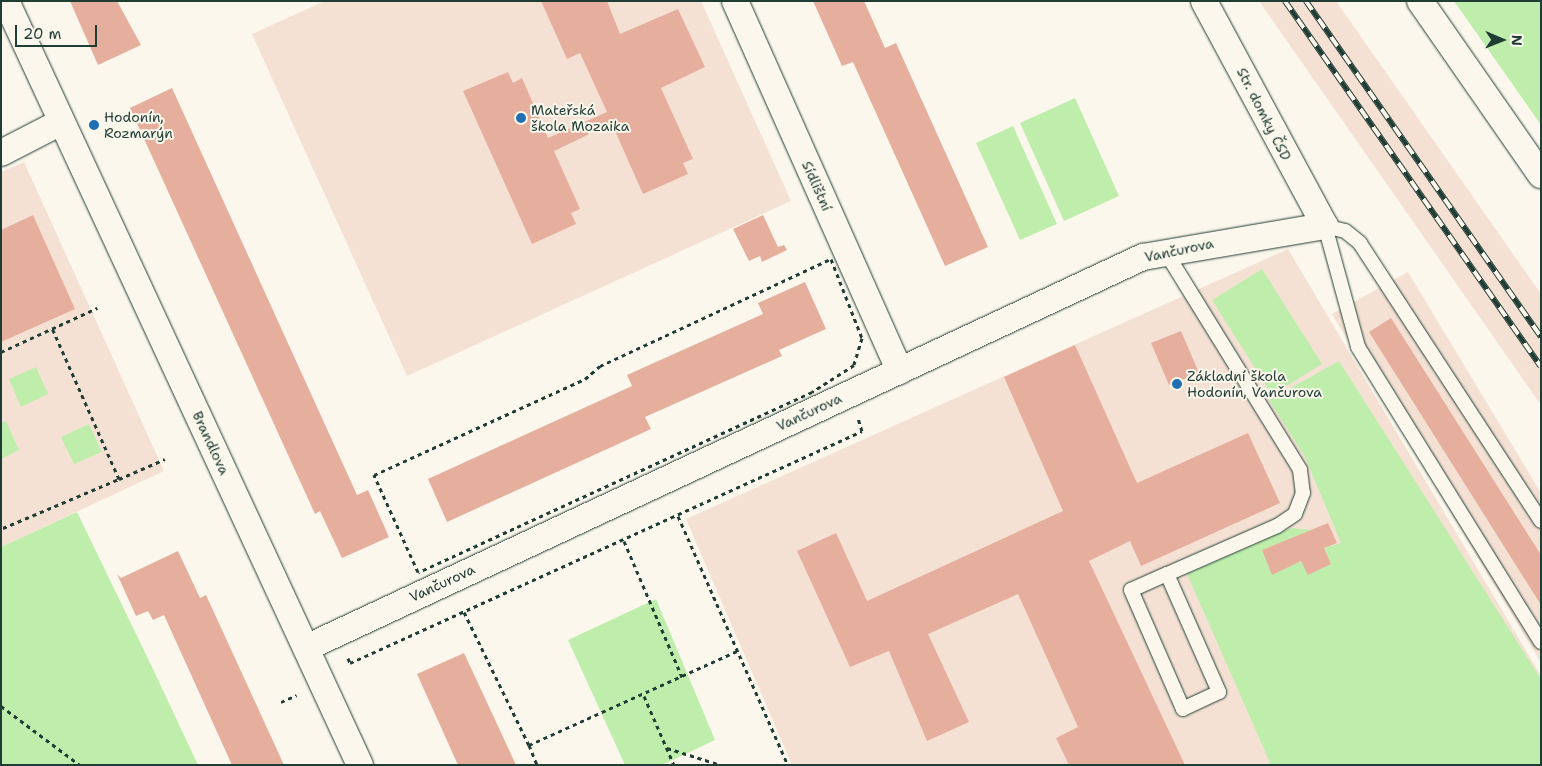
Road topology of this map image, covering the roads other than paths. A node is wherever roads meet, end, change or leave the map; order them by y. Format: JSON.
{"nodes":[{"id":1,"x":6,"y":1,"type":"edge"},
{"id":2,"x":735,"y":1,"type":"edge"},
{"id":3,"x":1204,"y":1,"type":"edge"},
{"id":4,"x":1420,"y":1,"type":"edge"},
{"id":5,"x":59,"y":123,"type":"junction"},
{"id":6,"x":1,"y":153,"type":"edge"},
{"id":7,"x":1541,"y":175,"type":"edge"},
{"id":8,"x":1325,"y":226,"type":"junction"},
{"id":9,"x":1164,"y":251,"type":"junction"},
{"id":10,"x":900,"y":371,"type":"junction"},
{"id":11,"x":1541,"y":521,"type":"edge"},
{"id":12,"x":1167,"y":574,"type":"junction"},
{"id":13,"x":1541,"y":642,"type":"edge"},
{"id":14,"x":308,"y":647,"type":"junction"},
{"id":15,"x":360,"y":765,"type":"edge"}],
"edges":[{"from":1,"to":5,"type":"street","name":"Brandlova"},
{"from":2,"to":10,"type":"street","name":"Sídlištní"},
{"from":3,"to":8,"type":"street","name":"Str. domky ČSD"},
{"from":4,"to":7,"type":"street"},
{"from":5,"to":6,"type":"street"},
{"from":5,"to":14,"type":"street","name":"Brandlova"},
{"from":8,"to":9,"type":"street","name":"Vančurova"},
{"from":8,"to":11,"type":"lane"},
{"from":8,"to":13,"type":"lane"},
{"from":9,"to":10,"type":"street","name":"Vančurova"},
{"from":9,"to":12,"type":"lane"},
{"from":10,"to":14,"type":"street","name":"Vančurova"},
{"from":12,"to":12,"type":"lane"},
{"from":14,"to":15,"type":"street","name":"Brandlova"}]}
